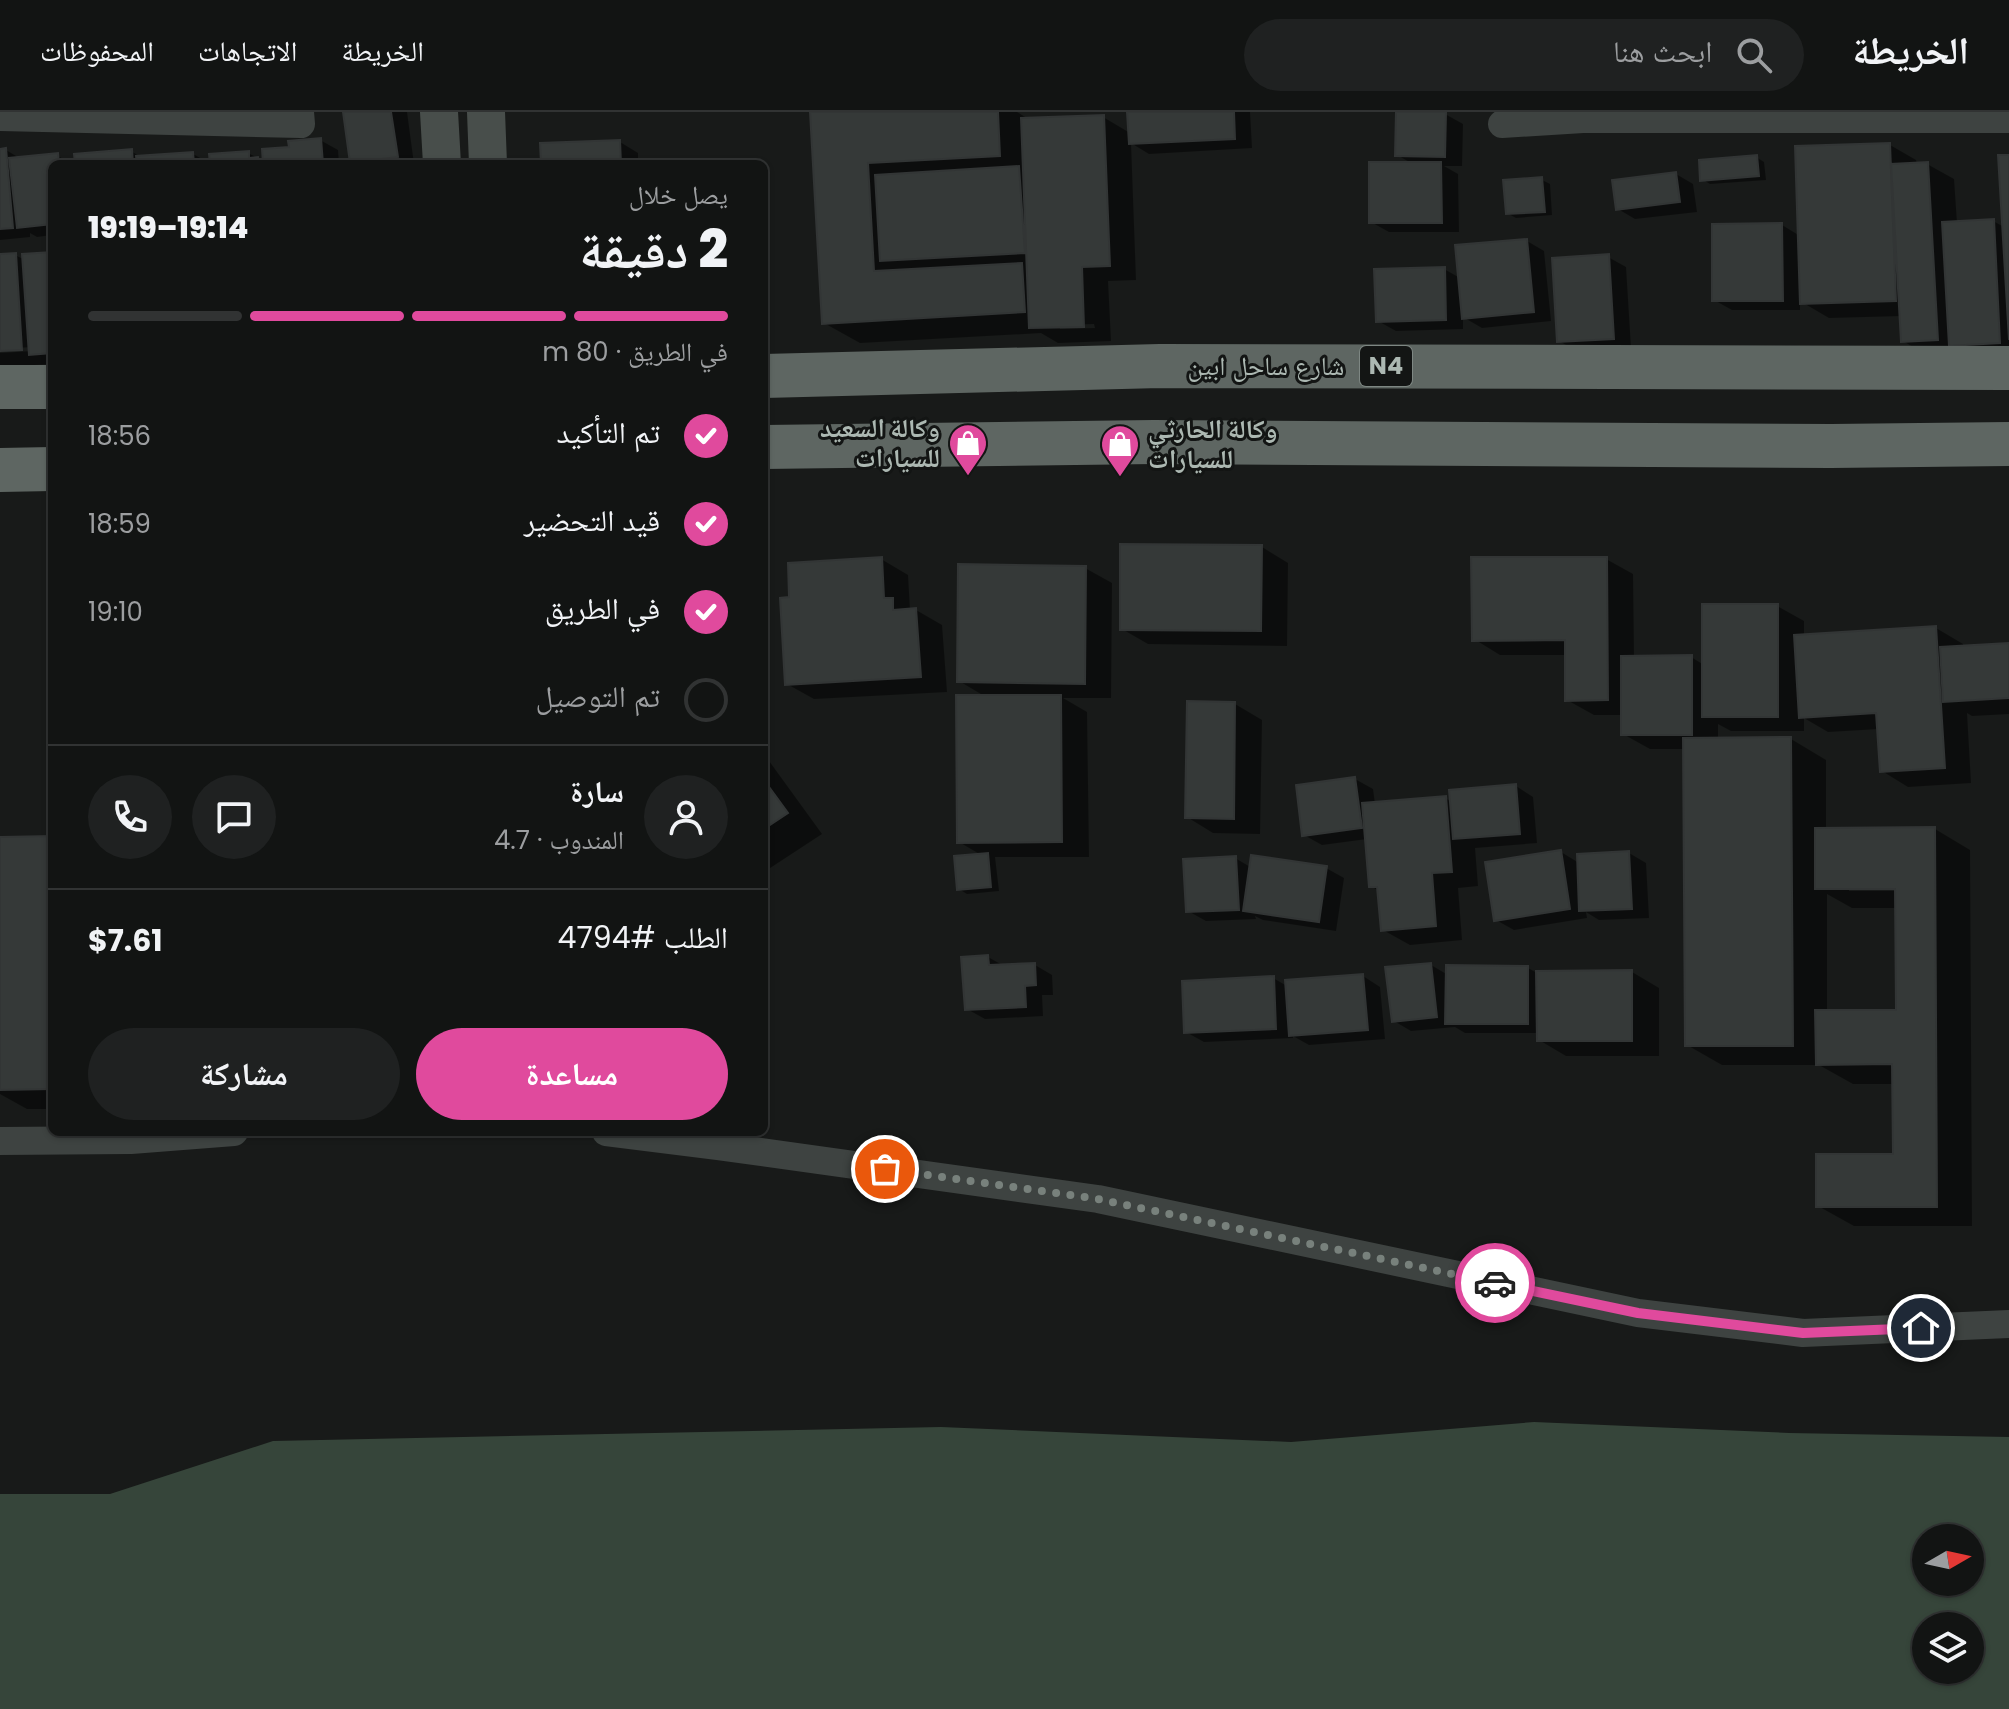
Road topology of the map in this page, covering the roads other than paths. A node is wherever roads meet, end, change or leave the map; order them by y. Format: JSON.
{"nodes":[{"id":1,"x":300,"y":112,"type":"edge"},
{"id":2,"x":439,"y":112,"type":"edge"},
{"id":3,"x":486,"y":112,"type":"edge"},
{"id":4,"x":1583,"y":116,"type":"edge"},
{"id":5,"x":0,"y":117,"type":"edge"},
{"id":6,"x":2009,"y":119,"type":"edge"},
{"id":7,"x":1502,"y":124,"type":"dead end"},
{"id":8,"x":442,"y":160,"type":"edge"},
{"id":9,"x":488,"y":160,"type":"edge"},
{"id":10,"x":2009,"y":368,"type":"edge"},
{"id":11,"x":768,"y":376,"type":"edge"},
{"id":12,"x":0,"y":387,"type":"edge"},
{"id":13,"x":48,"y":387,"type":"edge"},
{"id":14,"x":2009,"y":444,"type":"edge"},
{"id":15,"x":768,"y":447,"type":"edge"},
{"id":16,"x":48,"y":469,"type":"edge"},
{"id":17,"x":0,"y":470,"type":"edge"},
{"id":18,"x":131,"y":1136,"type":"edge"},
{"id":19,"x":638,"y":1136,"type":"edge"},
{"id":20,"x":0,"y":1141,"type":"edge"},
{"id":21,"x":2009,"y":1324,"type":"edge"}],
"edges":[{"from":1,"to":5,"type":"street"},
{"from":2,"to":8,"type":"main road"},
{"from":3,"to":9,"type":"main road"},
{"from":4,"to":6,"type":"street"},
{"from":4,"to":7,"type":"street"},
{"from":10,"to":11,"type":"highway","name":"شارع ساحل ابين","number":"N4"},
{"from":12,"to":13,"type":"highway"},
{"from":14,"to":15,"type":"highway"},
{"from":16,"to":17,"type":"highway"},
{"from":18,"to":20,"type":"street"},
{"from":19,"to":21,"type":"street"}]}
